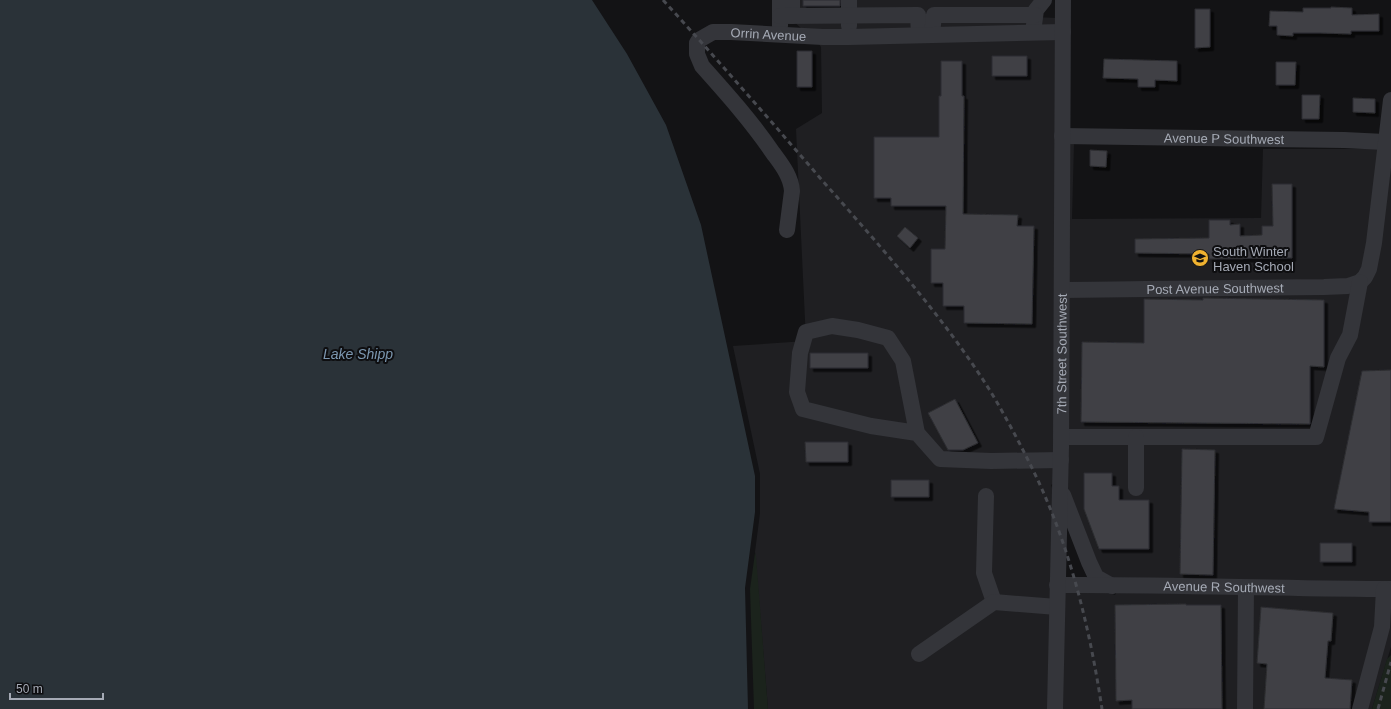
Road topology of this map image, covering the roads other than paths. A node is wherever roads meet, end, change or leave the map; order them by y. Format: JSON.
{"nodes":[{"id":1,"x":780,"y":0,"type":"edge"},
{"id":2,"x":792,"y":0,"type":"edge"},
{"id":3,"x":1044,"y":0,"type":"edge"},
{"id":4,"x":1063,"y":0,"type":"edge"},
{"id":5,"x":849,"y":8,"type":"edge"},
{"id":6,"x":1035,"y":15,"type":"junction"},
{"id":7,"x":786,"y":16,"type":"junction"},
{"id":8,"x":1034,"y":32,"type":"junction"},
{"id":9,"x":1063,"y":32,"type":"junction"},
{"id":10,"x":780,"y":35,"type":"junction"},
{"id":11,"x":926,"y":35,"type":"junction"},
{"id":12,"x":849,"y":37,"type":"junction"},
{"id":13,"x":1391,"y":100,"type":"edge"},
{"id":14,"x":1062,"y":136,"type":"junction"},
{"id":15,"x":1385,"y":142,"type":"junction"},
{"id":16,"x":787,"y":230,"type":"dead end"},
{"id":17,"x":1362,"y":280,"type":"junction"},
{"id":18,"x":1062,"y":290,"type":"junction"},
{"id":19,"x":916,"y":433,"type":"junction"},
{"id":20,"x":1061,"y":436,"type":"junction"},
{"id":21,"x":1136,"y":437,"type":"junction"},
{"id":22,"x":1061,"y":460,"type":"junction"},
{"id":23,"x":1060,"y":488,"type":"junction"},
{"id":24,"x":1136,"y":488,"type":"dead end"},
{"id":25,"x":986,"y":496,"type":"dead end"},
{"id":26,"x":1057,"y":585,"type":"junction"},
{"id":27,"x":1112,"y":586,"type":"junction"},
{"id":28,"x":1246,"y":588,"type":"junction"},
{"id":29,"x":1388,"y":589,"type":"edge"},
{"id":30,"x":994,"y":602,"type":"junction"},
{"id":31,"x":1057,"y":607,"type":"junction"},
{"id":32,"x":919,"y":654,"type":"dead end"},
{"id":33,"x":1055,"y":709,"type":"edge"},
{"id":34,"x":1245,"y":709,"type":"edge"},
{"id":35,"x":1360,"y":709,"type":"edge"}],
"edges":[{"from":1,"to":7,"type":"street"},
{"from":2,"to":7,"type":"street"},
{"from":3,"to":6,"type":"street"},
{"from":4,"to":9,"type":"street","name":"7th Street Southwest"},
{"from":5,"to":7,"type":"street"},
{"from":5,"to":11,"type":"street"},
{"from":5,"to":12,"type":"street"},
{"from":6,"to":8,"type":"street"},
{"from":6,"to":11,"type":"street"},
{"from":7,"to":10,"type":"street"},
{"from":8,"to":9,"type":"street","name":"Orrin Avenue"},
{"from":8,"to":11,"type":"street","name":"Orrin Avenue"},
{"from":9,"to":14,"type":"street","name":"7th Street Southwest"},
{"from":10,"to":12,"type":"street","name":"Orrin Avenue"},
{"from":10,"to":16,"type":"street","name":"Orrin Avenue"},
{"from":11,"to":12,"type":"street","name":"Orrin Avenue"},
{"from":13,"to":15,"type":"street"},
{"from":14,"to":15,"type":"street","name":"Avenue P Southwest"},
{"from":14,"to":18,"type":"street","name":"7th Street Southwest"},
{"from":15,"to":17,"type":"street"},
{"from":17,"to":18,"type":"street","name":"Post Avenue Southwest"},
{"from":17,"to":21,"type":"street"},
{"from":18,"to":20,"type":"street","name":"7th Street Southwest"},
{"from":19,"to":19,"type":"street"},
{"from":19,"to":22,"type":"street"},
{"from":20,"to":21,"type":"street"},
{"from":20,"to":22,"type":"street","name":"7th Street Southwest"},
{"from":21,"to":24,"type":"street"},
{"from":22,"to":23,"type":"street","name":"7th Street Southwest"},
{"from":23,"to":26,"type":"street","name":"7th Street Southwest"},
{"from":23,"to":27,"type":"street"},
{"from":25,"to":30,"type":"street"},
{"from":26,"to":27,"type":"street","name":"Avenue R Southwest"},
{"from":26,"to":31,"type":"street","name":"7th Street Southwest"},
{"from":27,"to":28,"type":"street","name":"Avenue R Southwest"},
{"from":28,"to":29,"type":"street","name":"Avenue R Southwest"},
{"from":28,"to":34,"type":"street"},
{"from":29,"to":35,"type":"street"},
{"from":30,"to":31,"type":"street"},
{"from":30,"to":32,"type":"street"},
{"from":31,"to":33,"type":"street","name":"7th Street Southwest"}]}
